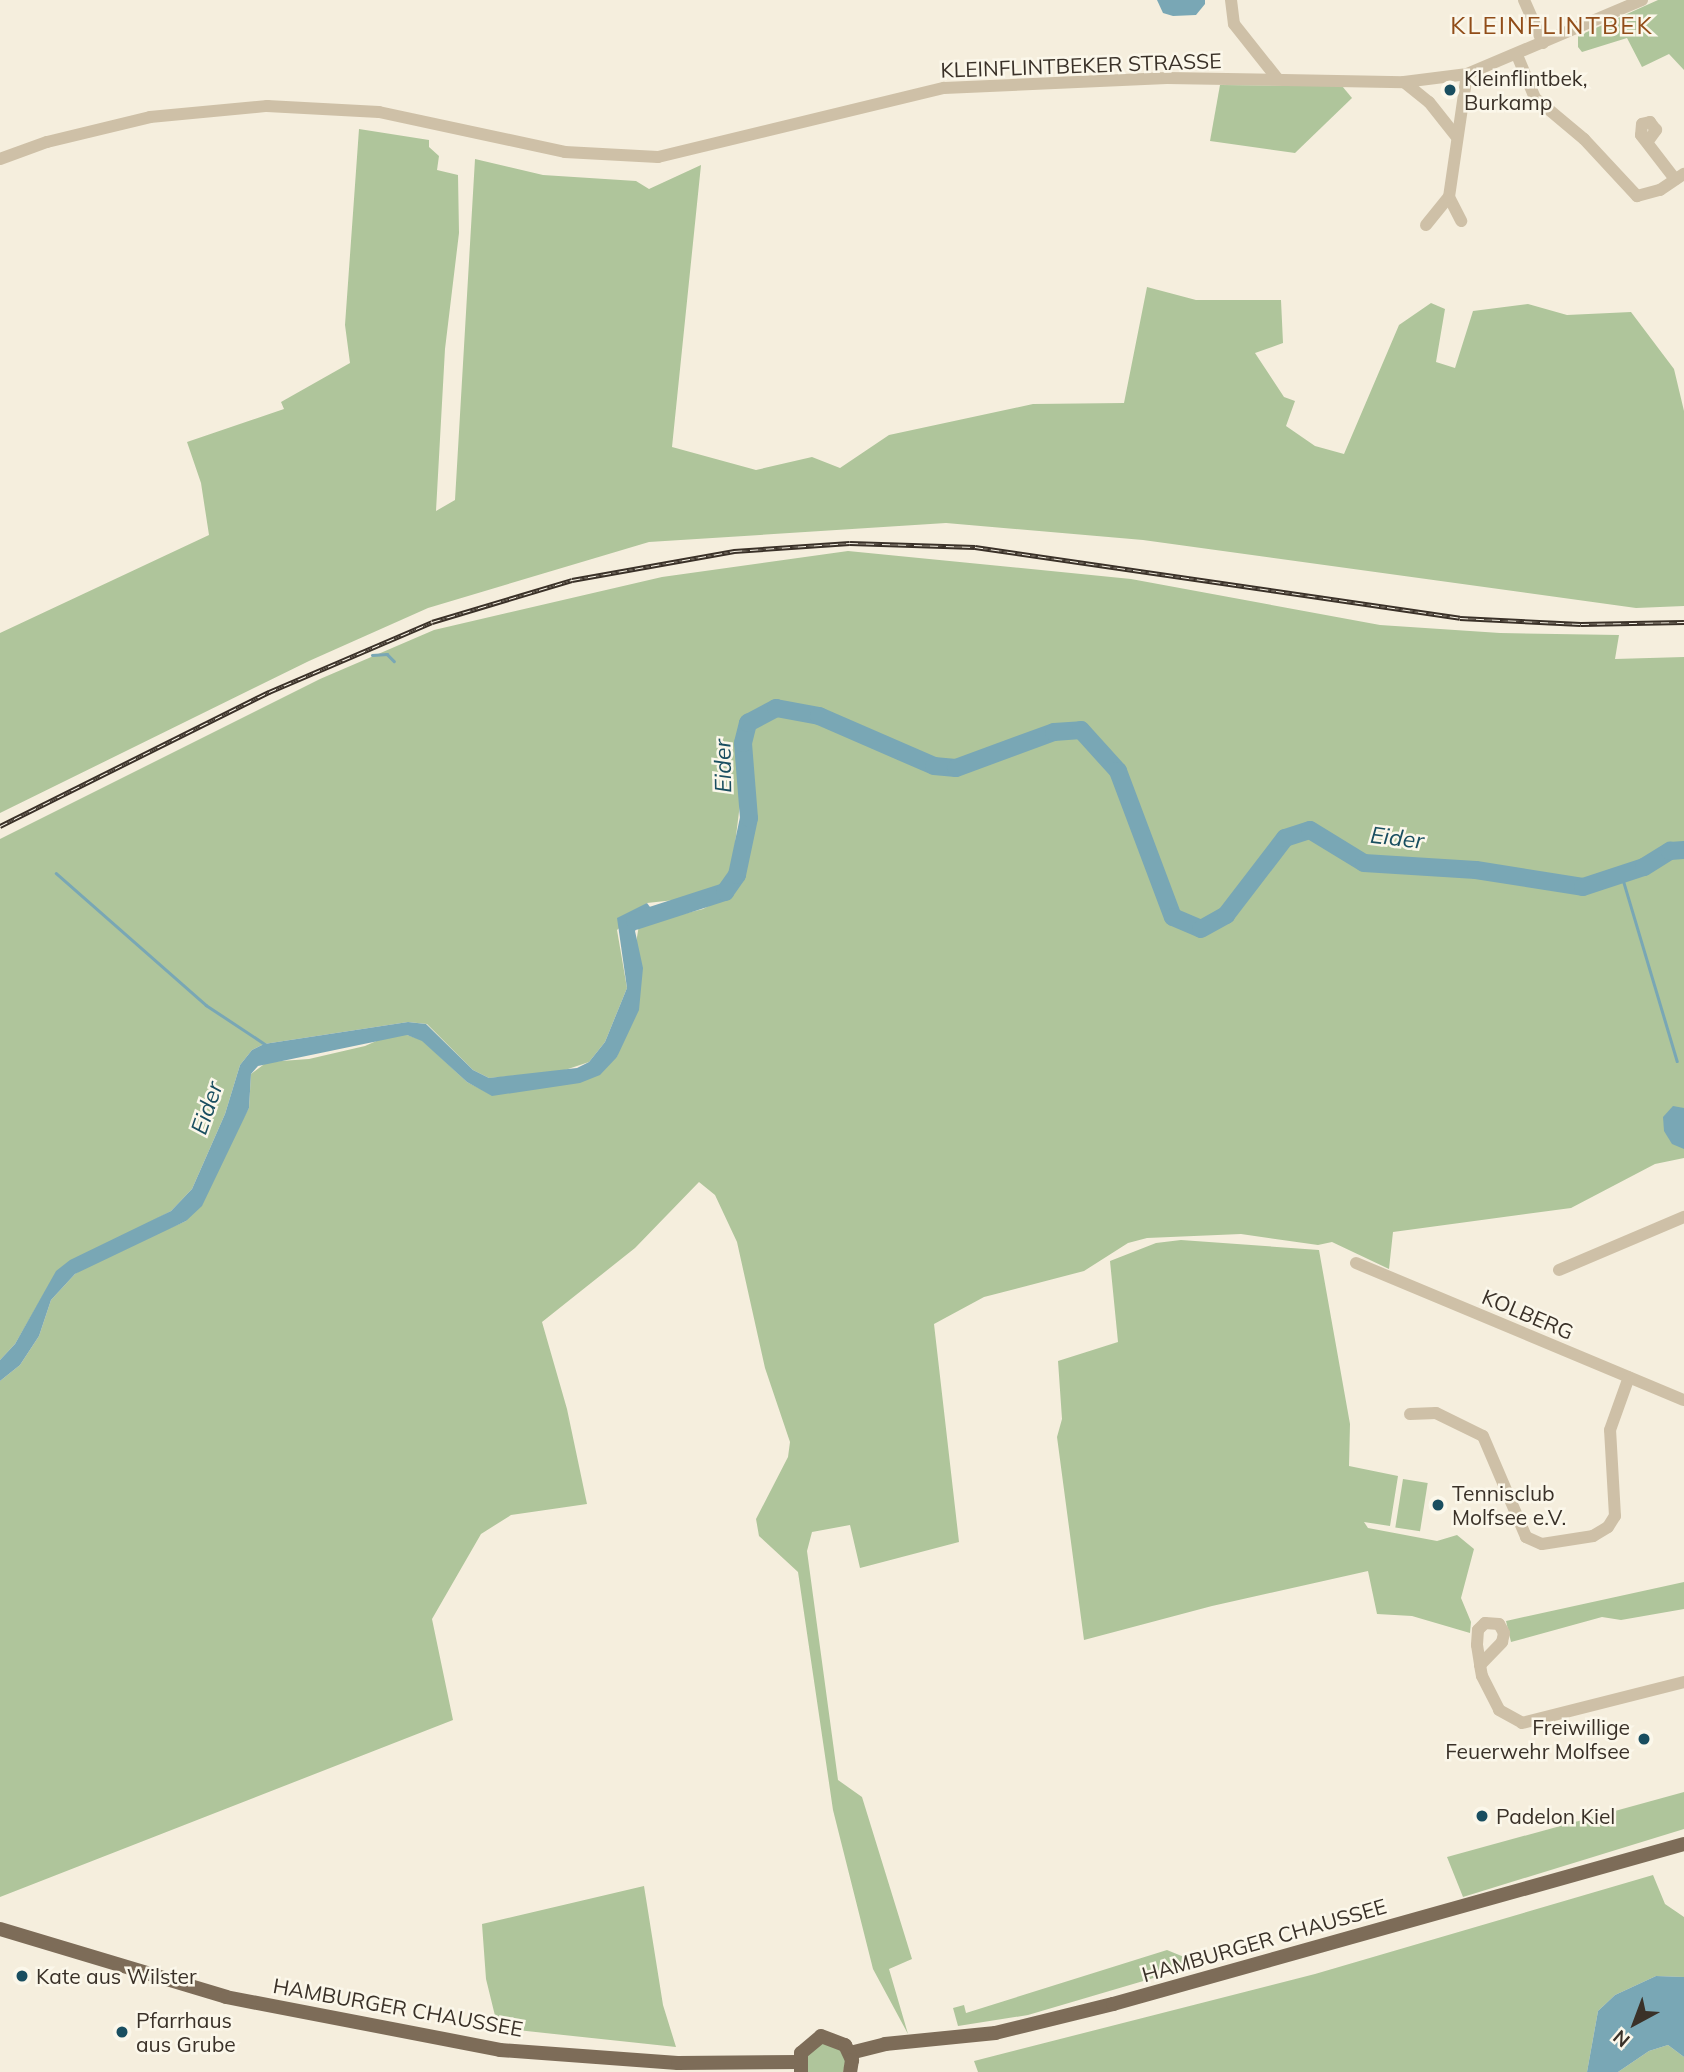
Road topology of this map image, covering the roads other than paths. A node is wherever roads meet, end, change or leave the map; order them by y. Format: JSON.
{"nodes":[{"id":1,"x":1231,"y":0,"type":"edge"},
{"id":2,"x":1524,"y":0,"type":"edge"},
{"id":3,"x":1643,"y":0,"type":"edge"},
{"id":4,"x":1543,"y":43,"type":"junction"},
{"id":5,"x":1517,"y":55,"type":"junction"},
{"id":6,"x":1467,"y":74,"type":"junction"},
{"id":7,"x":1277,"y":78,"type":"junction"},
{"id":8,"x":1404,"y":82,"type":"junction"},
{"id":9,"x":1456,"y":136,"type":"junction"},
{"id":10,"x":1648,"y":141,"type":"dead end"},
{"id":11,"x":0,"y":159,"type":"edge"},
{"id":12,"x":1680,"y":176,"type":"edge"},
{"id":13,"x":1449,"y":197,"type":"junction"},
{"id":14,"x":1461,"y":221,"type":"dead end"},
{"id":15,"x":1426,"y":225,"type":"dead end"},
{"id":16,"x":1684,"y":1217,"type":"edge"},
{"id":17,"x":1356,"y":1263,"type":"dead end"},
{"id":18,"x":1559,"y":1270,"type":"dead end"},
{"id":19,"x":1629,"y":1377,"type":"junction"},
{"id":20,"x":1684,"y":1400,"type":"edge"},
{"id":21,"x":1410,"y":1414,"type":"dead end"},
{"id":22,"x":1480,"y":1665,"type":"dead end"},
{"id":23,"x":1684,"y":1682,"type":"edge"},
{"id":24,"x":1684,"y":1844,"type":"edge"},
{"id":25,"x":0,"y":1928,"type":"edge"},
{"id":26,"x":850,"y":2053,"type":"junction"},
{"id":27,"x":800,"y":2067,"type":"edge"},
{"id":28,"x":850,"y":2072,"type":"edge"}],
"edges":[{"from":1,"to":7,"type":"street"},
{"from":2,"to":4,"type":"street"},
{"from":3,"to":4,"type":"street","name":"KLEINFLINTBEKER STRASSE"},
{"from":4,"to":5,"type":"street","name":"KLEINFLINTBEKER STRASSE"},
{"from":5,"to":6,"type":"street","name":"KLEINFLINTBEKER STRASSE"},
{"from":5,"to":12,"type":"street"},
{"from":6,"to":8,"type":"street","name":"KLEINFLINTBEKER STRASSE"},
{"from":6,"to":9,"type":"street"},
{"from":7,"to":8,"type":"street","name":"KLEINFLINTBEKER STRASSE"},
{"from":7,"to":11,"type":"street","name":"KLEINFLINTBEKER STRASSE"},
{"from":8,"to":9,"type":"street"},
{"from":9,"to":13,"type":"street"},
{"from":10,"to":12,"type":"street"},
{"from":13,"to":14,"type":"street"},
{"from":13,"to":15,"type":"street"},
{"from":16,"to":18,"type":"street"},
{"from":17,"to":19,"type":"street","name":"KOLBERG"},
{"from":19,"to":20,"type":"street","name":"KOLBERG"},
{"from":19,"to":21,"type":"street"},
{"from":22,"to":23,"type":"street"},
{"from":24,"to":26,"type":"main road","name":"HAMBURGER CHAUSSEE"},
{"from":25,"to":27,"type":"main road","name":"HAMBURGER CHAUSSEE"},
{"from":26,"to":27,"type":"main road"},
{"from":26,"to":28,"type":"main road"}]}
